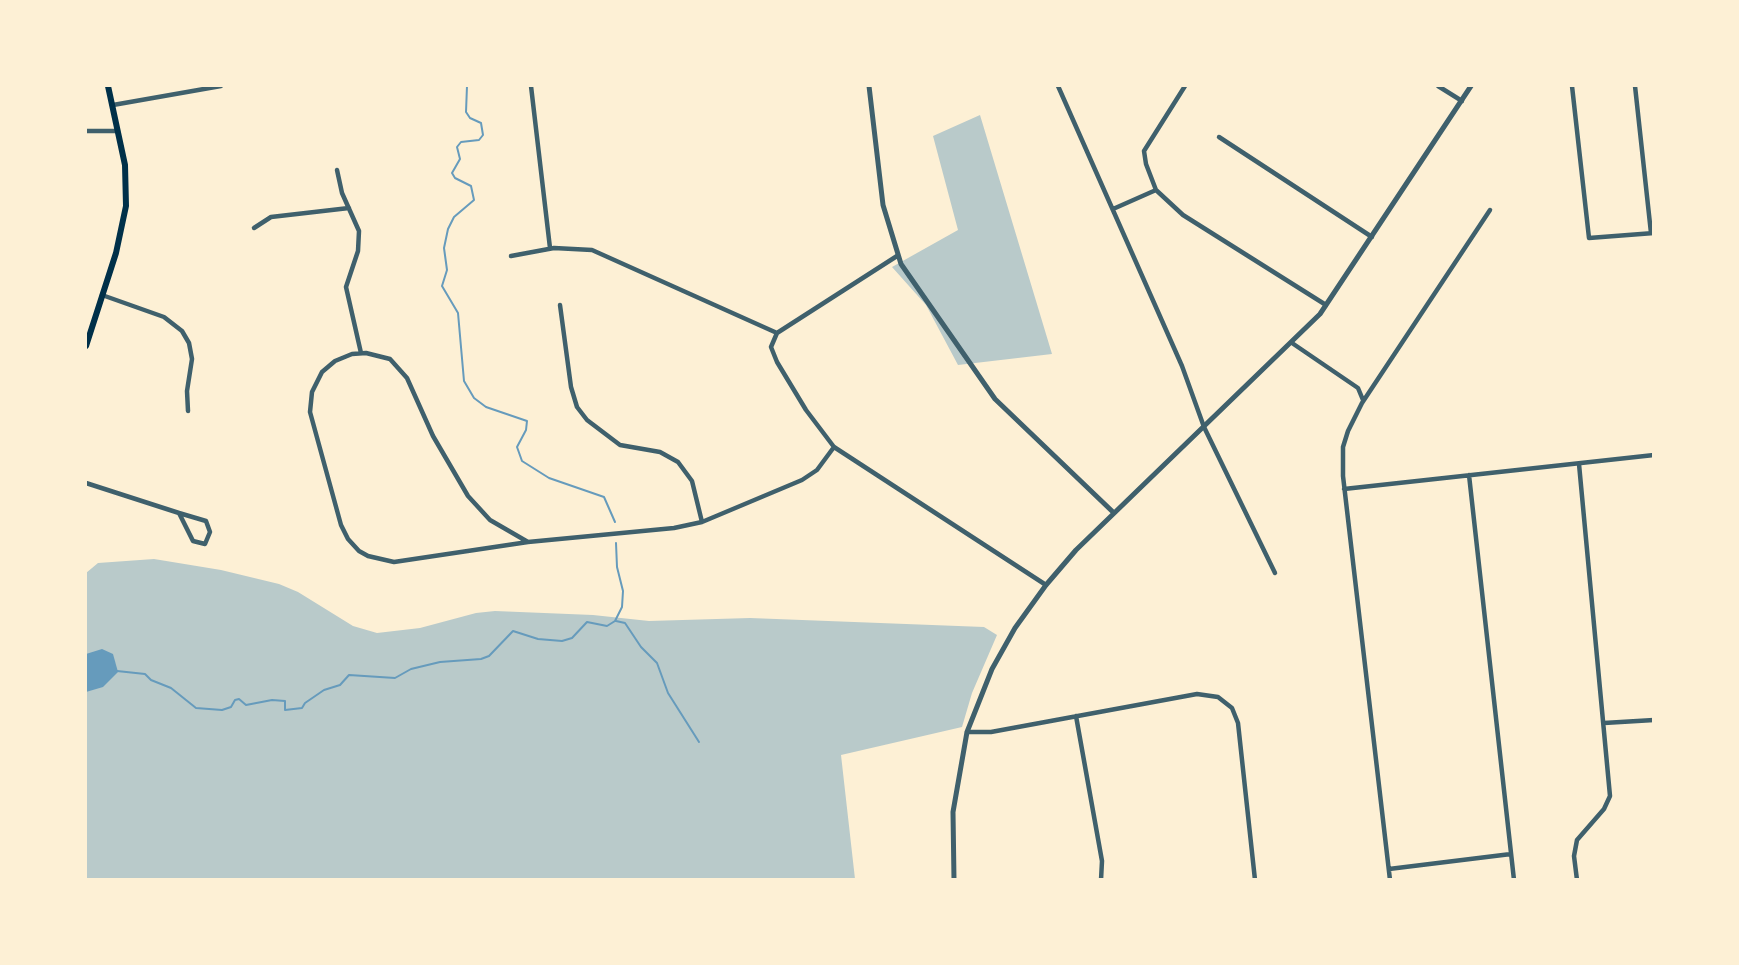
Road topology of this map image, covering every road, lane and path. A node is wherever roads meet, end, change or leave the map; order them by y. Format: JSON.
{"nodes":[{"id":1,"x":108,"y":86,"type":"edge"},
{"id":2,"x":221,"y":86,"type":"edge"},
{"id":3,"x":531,"y":86,"type":"edge"},
{"id":4,"x":868,"y":86,"type":"edge"},
{"id":5,"x":1058,"y":86,"type":"edge"},
{"id":6,"x":1185,"y":86,"type":"edge"},
{"id":7,"x":1438,"y":86,"type":"edge"},
{"id":8,"x":1471,"y":86,"type":"edge"},
{"id":9,"x":1572,"y":86,"type":"edge"},
{"id":10,"x":1635,"y":86,"type":"edge"},
{"id":11,"x":1462,"y":101,"type":"junction"},
{"id":12,"x":113,"y":105,"type":"junction"},
{"id":13,"x":86,"y":131,"type":"edge"},
{"id":14,"x":118,"y":131,"type":"junction"},
{"id":15,"x":1219,"y":137,"type":"dead end"},
{"id":16,"x":337,"y":170,"type":"dead end"},
{"id":17,"x":1156,"y":190,"type":"junction"},
{"id":18,"x":349,"y":208,"type":"junction"},
{"id":19,"x":1113,"y":209,"type":"junction"},
{"id":20,"x":1490,"y":210,"type":"dead end"},
{"id":21,"x":254,"y":228,"type":"dead end"},
{"id":22,"x":1652,"y":233,"type":"edge"},
{"id":23,"x":1372,"y":237,"type":"junction"},
{"id":24,"x":550,"y":248,"type":"junction"},
{"id":25,"x":511,"y":256,"type":"dead end"},
{"id":26,"x":897,"y":256,"type":"junction"},
{"id":27,"x":102,"y":295,"type":"junction"},
{"id":28,"x":560,"y":305,"type":"dead end"},
{"id":29,"x":1326,"y":305,"type":"junction"},
{"id":30,"x":777,"y":333,"type":"junction"},
{"id":31,"x":1292,"y":343,"type":"junction"},
{"id":32,"x":86,"y":346,"type":"edge"},
{"id":33,"x":361,"y":353,"type":"junction"},
{"id":34,"x":1362,"y":403,"type":"junction"},
{"id":35,"x":188,"y":411,"type":"dead end"},
{"id":36,"x":1204,"y":427,"type":"junction"},
{"id":37,"x":834,"y":447,"type":"junction"},
{"id":38,"x":1653,"y":455,"type":"edge"},
{"id":39,"x":1579,"y":464,"type":"junction"},
{"id":40,"x":1469,"y":476,"type":"junction"},
{"id":41,"x":86,"y":483,"type":"edge"},
{"id":42,"x":1344,"y":489,"type":"junction"},
{"id":43,"x":179,"y":513,"type":"junction"},
{"id":44,"x":1114,"y":513,"type":"junction"},
{"id":45,"x":702,"y":522,"type":"junction"},
{"id":46,"x":528,"y":542,"type":"junction"},
{"id":47,"x":1275,"y":573,"type":"dead end"},
{"id":48,"x":1046,"y":585,"type":"junction"},
{"id":49,"x":1076,"y":716,"type":"junction"},
{"id":50,"x":1653,"y":720,"type":"edge"},
{"id":51,"x":1604,"y":723,"type":"junction"},
{"id":52,"x":967,"y":732,"type":"junction"},
{"id":53,"x":1511,"y":854,"type":"junction"},
{"id":54,"x":1389,"y":869,"type":"junction"},
{"id":55,"x":954,"y":879,"type":"edge"},
{"id":56,"x":1101,"y":879,"type":"edge"},
{"id":57,"x":1255,"y":879,"type":"edge"},
{"id":58,"x":1390,"y":879,"type":"edge"},
{"id":59,"x":1514,"y":879,"type":"edge"},
{"id":60,"x":1576,"y":879,"type":"edge"}],
"edges":[{"from":1,"to":12,"type":"main road"},
{"from":2,"to":12,"type":"street"},
{"from":3,"to":24,"type":"street"},
{"from":4,"to":26,"type":"street"},
{"from":5,"to":19,"type":"street"},
{"from":6,"to":17,"type":"street"},
{"from":7,"to":11,"type":"street"},
{"from":8,"to":11,"type":"street"},
{"from":9,"to":22,"type":"street"},
{"from":10,"to":22,"type":"street"},
{"from":11,"to":23,"type":"street"},
{"from":12,"to":14,"type":"main road"},
{"from":13,"to":14,"type":"street"},
{"from":14,"to":27,"type":"main road"},
{"from":15,"to":23,"type":"street"},
{"from":16,"to":18,"type":"street"},
{"from":17,"to":19,"type":"street"},
{"from":17,"to":29,"type":"street"},
{"from":18,"to":21,"type":"street"},
{"from":18,"to":33,"type":"street"},
{"from":19,"to":36,"type":"street"},
{"from":20,"to":34,"type":"street"},
{"from":23,"to":29,"type":"street"},
{"from":24,"to":25,"type":"street"},
{"from":24,"to":30,"type":"street"},
{"from":26,"to":30,"type":"street"},
{"from":26,"to":44,"type":"street"},
{"from":27,"to":32,"type":"main road"},
{"from":27,"to":35,"type":"street"},
{"from":28,"to":45,"type":"street"},
{"from":29,"to":31,"type":"street"},
{"from":30,"to":37,"type":"street"},
{"from":31,"to":34,"type":"street"},
{"from":31,"to":36,"type":"street"},
{"from":33,"to":46,"type":"street"},
{"from":33,"to":46,"type":"street"},
{"from":34,"to":42,"type":"street"},
{"from":36,"to":44,"type":"street"},
{"from":36,"to":47,"type":"street"},
{"from":37,"to":45,"type":"street"},
{"from":37,"to":48,"type":"street"},
{"from":38,"to":39,"type":"street"},
{"from":39,"to":40,"type":"street"},
{"from":39,"to":51,"type":"street"},
{"from":40,"to":42,"type":"street"},
{"from":40,"to":53,"type":"street"},
{"from":41,"to":43,"type":"street"},
{"from":42,"to":54,"type":"street"},
{"from":43,"to":43,"type":"street"},
{"from":44,"to":48,"type":"street"},
{"from":45,"to":46,"type":"street"},
{"from":48,"to":52,"type":"street"},
{"from":49,"to":52,"type":"street"},
{"from":49,"to":56,"type":"street"},
{"from":49,"to":57,"type":"street"},
{"from":50,"to":51,"type":"street"},
{"from":51,"to":60,"type":"street"},
{"from":52,"to":55,"type":"street"},
{"from":53,"to":54,"type":"street"},
{"from":53,"to":59,"type":"street"},
{"from":54,"to":58,"type":"street"}]}
